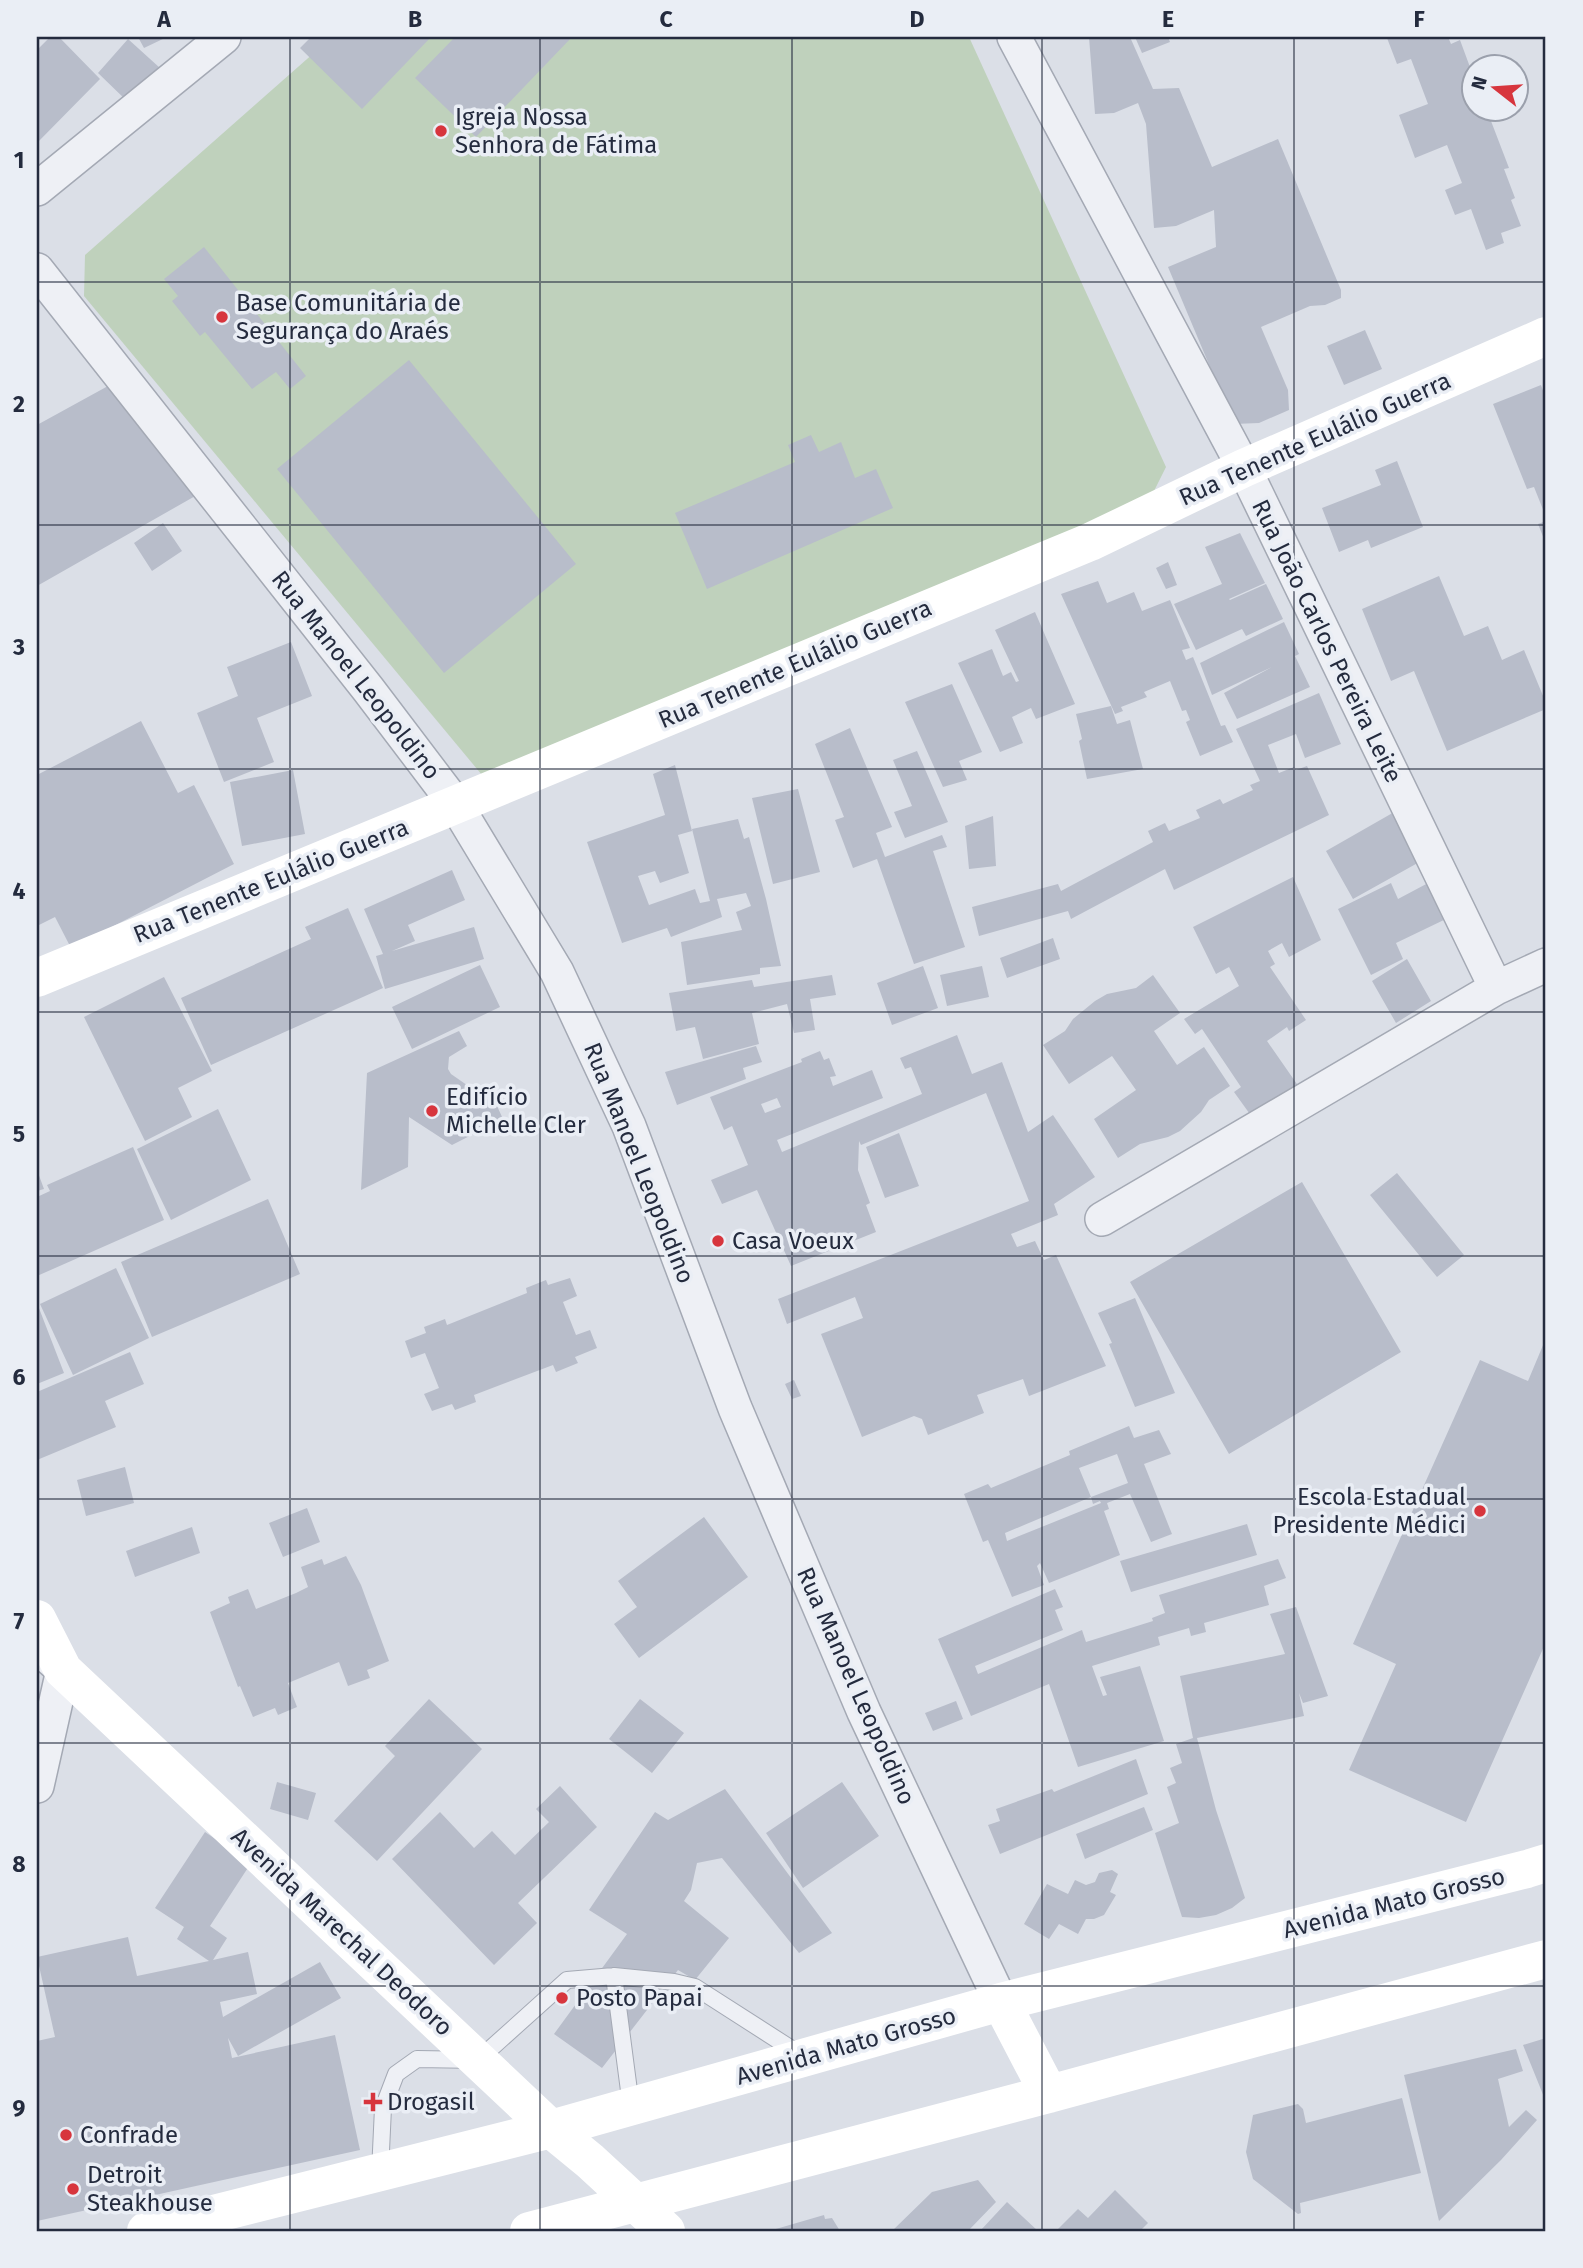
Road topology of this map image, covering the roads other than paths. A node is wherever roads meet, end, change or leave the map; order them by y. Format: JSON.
{"nodes":[{"id":1,"x":225,"y":37,"type":"edge"},
{"id":2,"x":1014,"y":37,"type":"edge"},
{"id":3,"x":37,"y":189,"type":"edge"},
{"id":4,"x":37,"y":270,"type":"edge"},
{"id":5,"x":1546,"y":336,"type":"edge"},
{"id":6,"x":1244,"y":468,"type":"junction"},
{"id":7,"x":456,"y":805,"type":"junction"},
{"id":8,"x":1546,"y":965,"type":"edge"},
{"id":9,"x":37,"y":978,"type":"edge"},
{"id":10,"x":1496,"y":988,"type":"junction"},
{"id":11,"x":1102,"y":1219,"type":"dead end"},
{"id":12,"x":37,"y":1619,"type":"edge"},
{"id":13,"x":50,"y":1658,"type":"edge"},
{"id":14,"x":37,"y":1786,"type":"edge"},
{"id":15,"x":1546,"y":1863,"type":"edge"},
{"id":16,"x":1546,"y":1959,"type":"edge"},
{"id":17,"x":614,"y":1976,"type":"junction"},
{"id":18,"x":1001,"y":2002,"type":"junction"},
{"id":19,"x":806,"y":2057,"type":"junction"},
{"id":20,"x":478,"y":2060,"type":"junction"},
{"id":21,"x":1049,"y":2094,"type":"junction"},
{"id":22,"x":631,"y":2106,"type":"junction"},
{"id":23,"x":551,"y":2129,"type":"junction"},
{"id":24,"x":380,"y":2172,"type":"junction"},
{"id":25,"x":636,"y":2203,"type":"junction"},
{"id":26,"x":146,"y":2231,"type":"edge"},
{"id":27,"x":529,"y":2231,"type":"edge"},
{"id":28,"x":666,"y":2231,"type":"edge"}],
"edges":[{"from":1,"to":3,"type":"street"},
{"from":2,"to":6,"type":"street","name":"Rua João Carlos Pereira Leite"},
{"from":4,"to":7,"type":"street","name":"Rua Manoel Leopoldino"},
{"from":5,"to":6,"type":"main road","name":"Rua Tenente Eulálio Guerra"},
{"from":6,"to":7,"type":"main road","name":"Rua Tenente Eulálio Guerra"},
{"from":6,"to":10,"type":"street","name":"Rua João Carlos Pereira Leite"},
{"from":7,"to":9,"type":"main road","name":"Rua Tenente Eulálio Guerra"},
{"from":7,"to":18,"type":"street","name":"Rua Manoel Leopoldino"},
{"from":8,"to":10,"type":"street"},
{"from":10,"to":11,"type":"street"},
{"from":12,"to":13,"type":"main road","name":"Avenida Marechal Deodoro"},
{"from":13,"to":14,"type":"street"},
{"from":13,"to":20,"type":"main road","name":"Avenida Marechal Deodoro"},
{"from":15,"to":18,"type":"main road","name":"Avenida Mato Grosso"},
{"from":16,"to":21,"type":"main road"},
{"from":17,"to":19,"type":"lane"},
{"from":17,"to":20,"type":"lane"},
{"from":17,"to":22,"type":"lane"},
{"from":18,"to":19,"type":"main road","name":"Avenida Mato Grosso"},
{"from":18,"to":21,"type":"main road"},
{"from":19,"to":22,"type":"main road","name":"Avenida Mato Grosso"},
{"from":20,"to":23,"type":"main road","name":"Avenida Marechal Deodoro"},
{"from":20,"to":24,"type":"lane"},
{"from":21,"to":25,"type":"main road"},
{"from":22,"to":23,"type":"main road","name":"Avenida Mato Grosso"},
{"from":23,"to":24,"type":"main road","name":"Avenida Mato Grosso"},
{"from":23,"to":25,"type":"main road","name":"Avenida Marechal Deodoro"},
{"from":24,"to":26,"type":"main road","name":"Avenida Mato Grosso"},
{"from":25,"to":27,"type":"main road"},
{"from":25,"to":28,"type":"main road","name":"Avenida Marechal Deodoro"}]}
